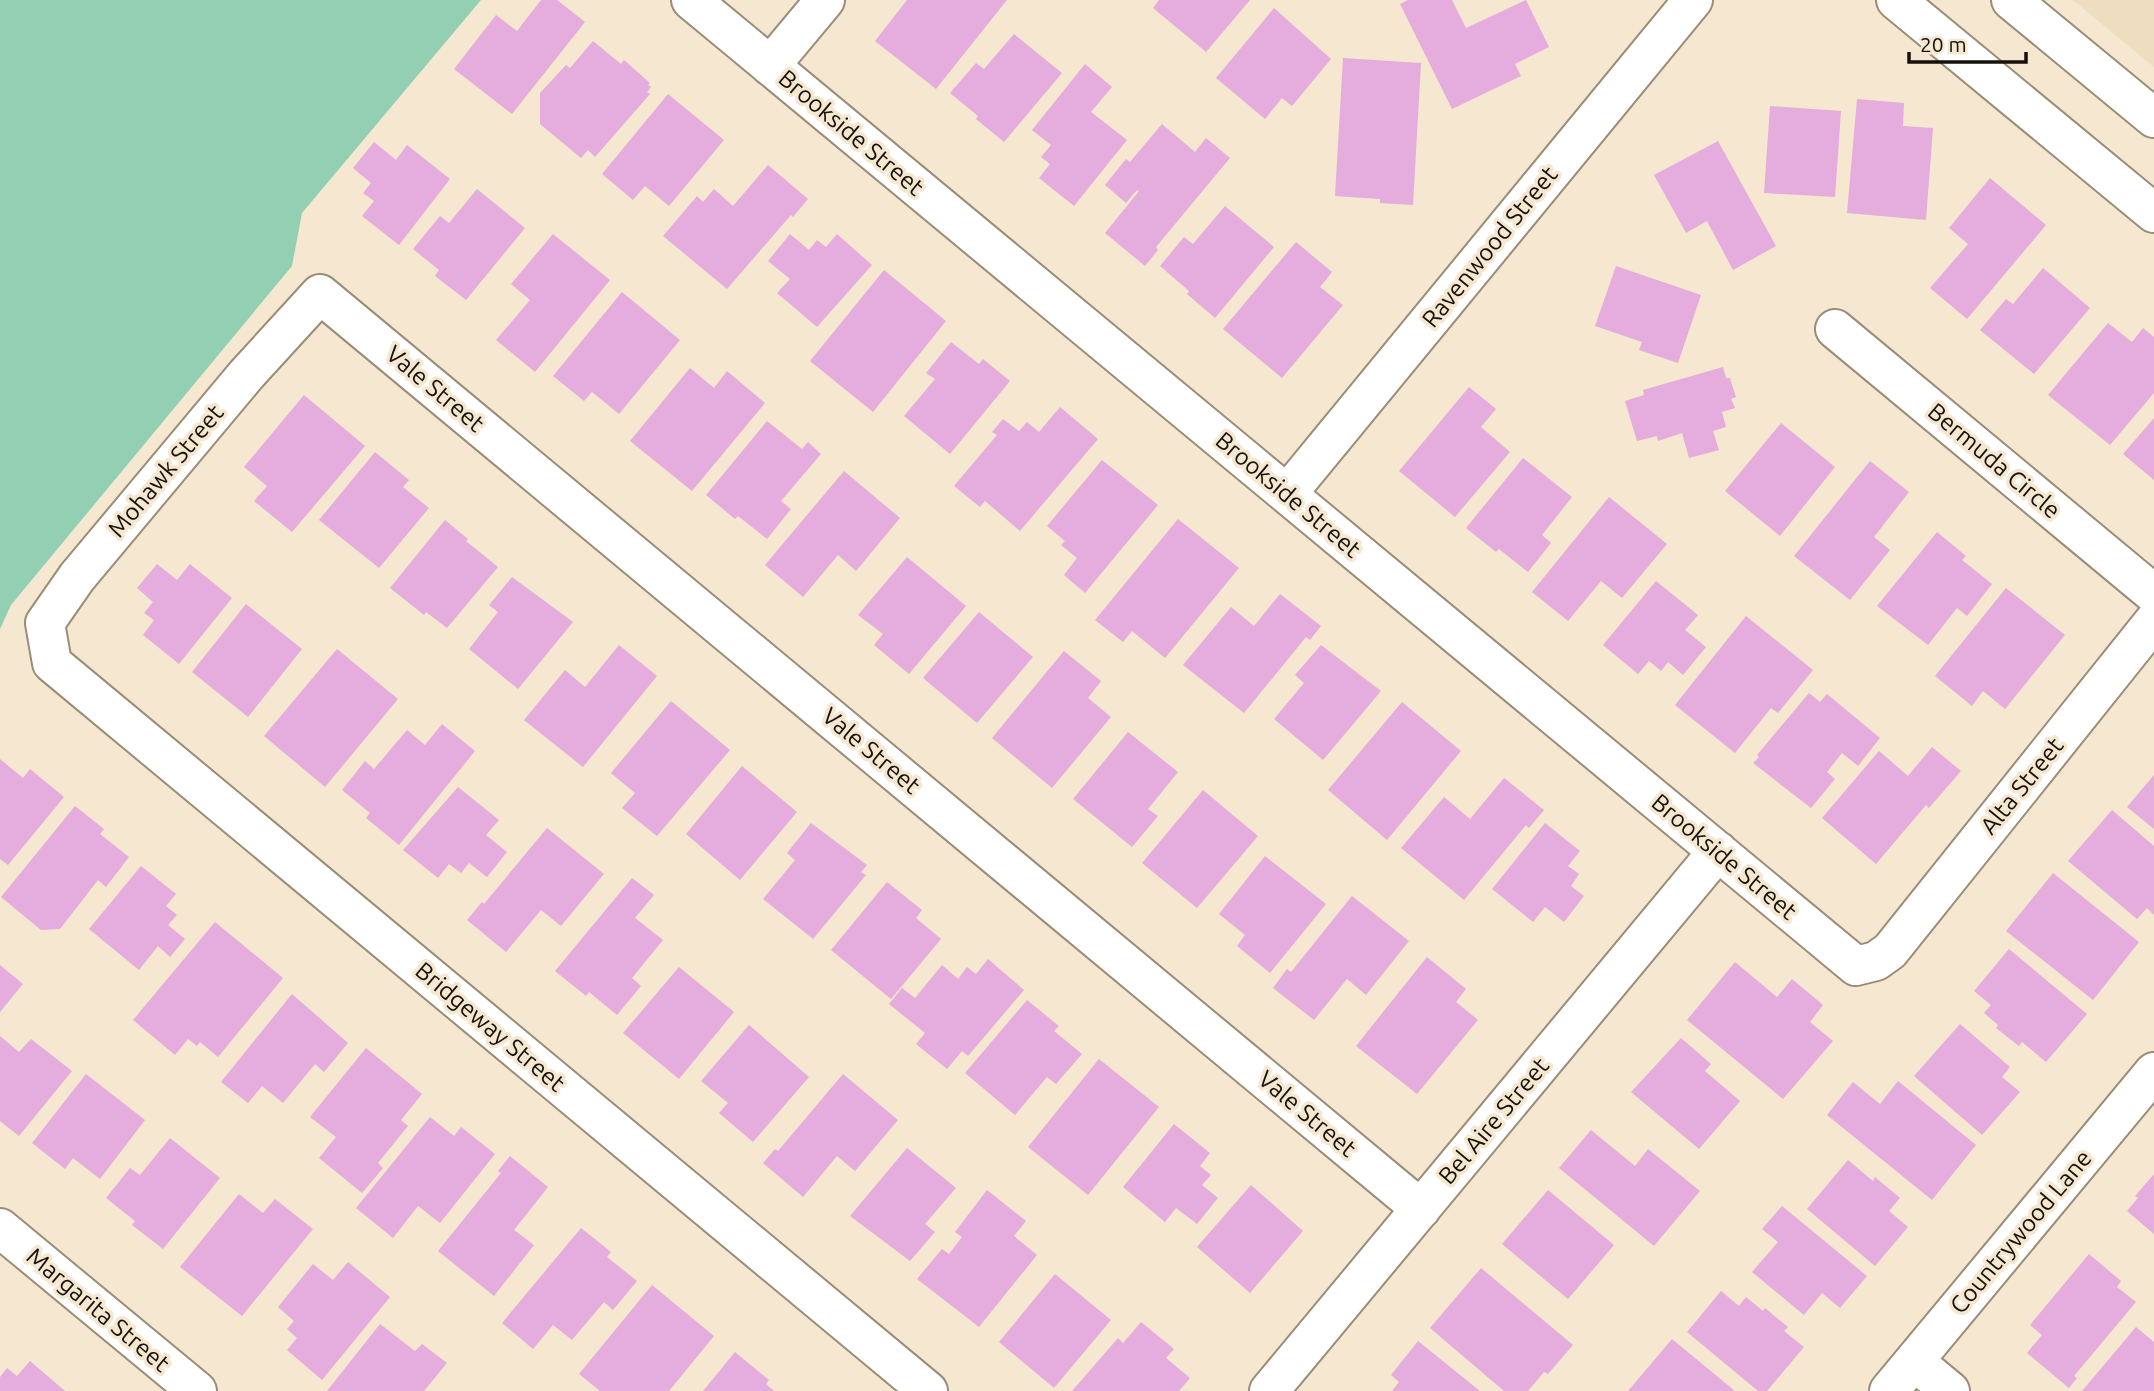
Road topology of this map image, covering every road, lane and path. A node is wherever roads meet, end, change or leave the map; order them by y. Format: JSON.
{"nodes":[{"id":1,"x":691,"y":0,"type":"edge"},
{"id":2,"x":825,"y":0,"type":"edge"},
{"id":3,"x":1693,"y":0,"type":"edge"},
{"id":4,"x":1896,"y":0,"type":"edge"},
{"id":5,"x":2011,"y":0,"type":"edge"},
{"id":6,"x":770,"y":66,"type":"junction"},
{"id":7,"x":2154,"y":118,"type":"edge"},
{"id":8,"x":2154,"y":213,"type":"edge"},
{"id":9,"x":320,"y":294,"type":"joint"},
{"id":10,"x":1835,"y":329,"type":"dead end"},
{"id":11,"x":1287,"y":494,"type":"junction"},
{"id":12,"x":2154,"y":594,"type":"edge"},
{"id":13,"x":2154,"y":621,"type":"edge"},
{"id":14,"x":52,"y":663,"type":"joint"},
{"id":15,"x":1718,"y":852,"type":"junction"},
{"id":16,"x":1889,"y":951,"type":"joint"},
{"id":17,"x":2154,"y":1072,"type":"edge"},
{"id":18,"x":1421,"y":1209,"type":"junction"},
{"id":19,"x":0,"y":1228,"type":"edge"},
{"id":20,"x":1914,"y":1361,"type":"junction"},
{"id":21,"x":197,"y":1391,"type":"edge"},
{"id":22,"x":928,"y":1391,"type":"edge"},
{"id":23,"x":1269,"y":1391,"type":"edge"},
{"id":24,"x":1889,"y":1391,"type":"edge"},
{"id":25,"x":1950,"y":1391,"type":"edge"}],
"edges":[{"from":1,"to":6,"type":"street","name":"Brookside Street"},
{"from":2,"to":6,"type":"street"},
{"from":3,"to":11,"type":"street","name":"Ravenwood Street"},
{"from":4,"to":8,"type":"street"},
{"from":5,"to":7,"type":"street"},
{"from":6,"to":11,"type":"street","name":"Brookside Street"},
{"from":9,"to":14,"type":"street","name":"Mohawk Street"},
{"from":9,"to":18,"type":"street","name":"Vale Street"},
{"from":10,"to":12,"type":"street","name":"Bermuda Circle"},
{"from":11,"to":15,"type":"street","name":"Brookside Street"},
{"from":13,"to":16,"type":"street","name":"Alta Street"},
{"from":14,"to":22,"type":"street","name":"Bridgeway Street"},
{"from":15,"to":16,"type":"street","name":"Brookside Street"},
{"from":15,"to":18,"type":"street","name":"Bel Aire Street"},
{"from":17,"to":20,"type":"street","name":"Countrywood Lane"},
{"from":18,"to":23,"type":"street","name":"Bel Aire Street"},
{"from":19,"to":21,"type":"street","name":"Margarita Street"},
{"from":20,"to":24,"type":"street","name":"Countrywood Lane"},
{"from":20,"to":25,"type":"street"}]}
